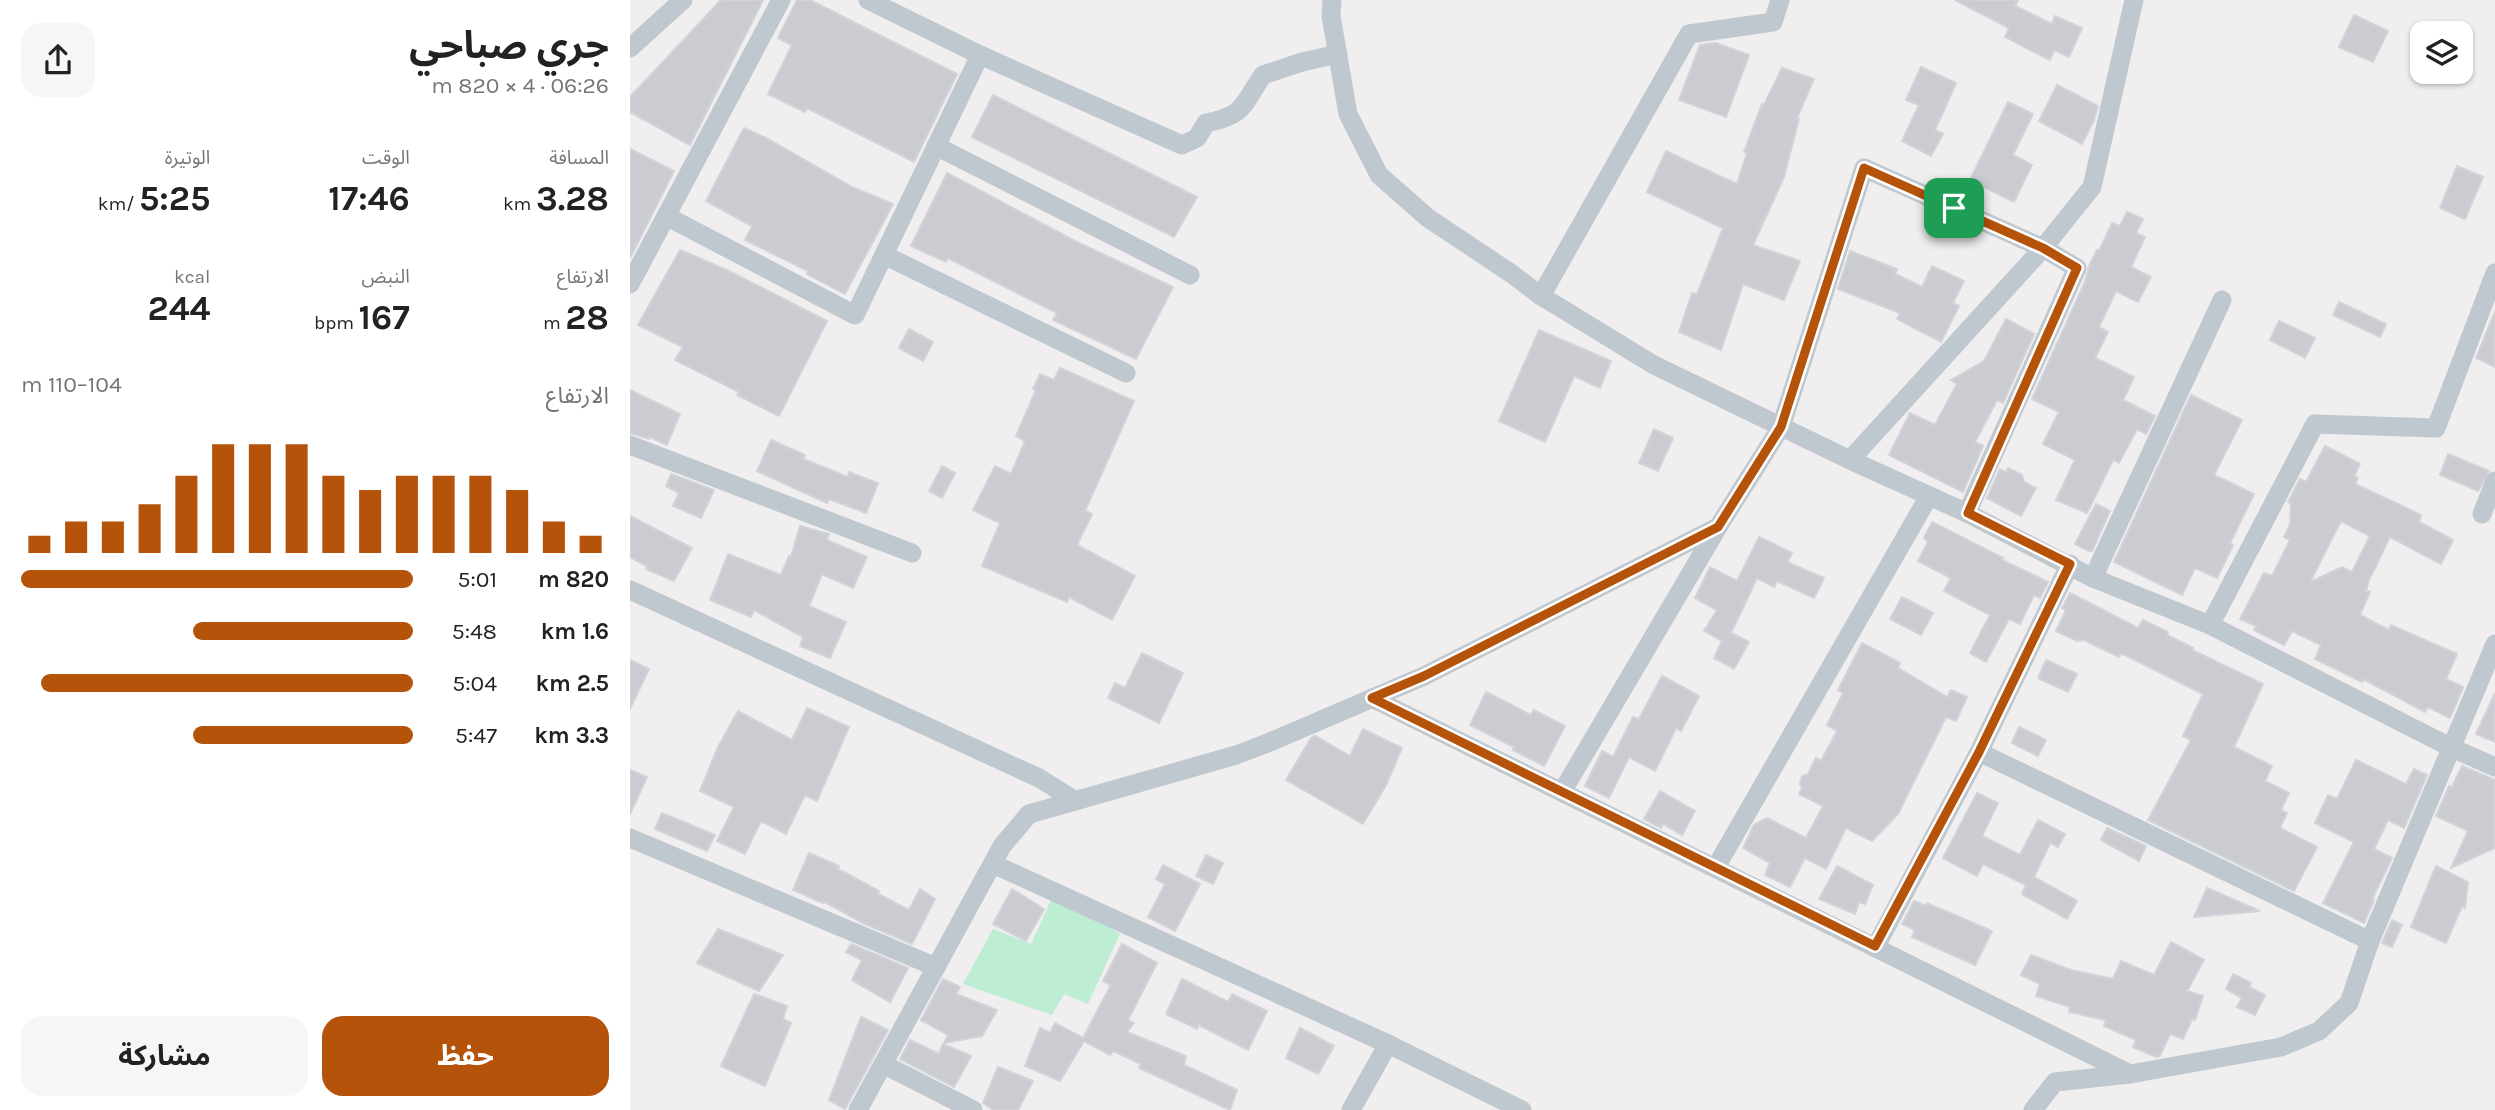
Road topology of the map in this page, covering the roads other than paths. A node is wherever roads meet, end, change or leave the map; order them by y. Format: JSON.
{"nodes":[{"id":1,"x":683,"y":0,"type":"edge"},
{"id":2,"x":781,"y":0,"type":"edge"},
{"id":3,"x":868,"y":0,"type":"edge"},
{"id":4,"x":1332,"y":0,"type":"edge"},
{"id":5,"x":1780,"y":0,"type":"edge"},
{"id":6,"x":2134,"y":0,"type":"edge"},
{"id":7,"x":630,"y":48,"type":"edge"},
{"id":8,"x":1338,"y":54,"type":"junction"},
{"id":9,"x":980,"y":55,"type":"junction"},
{"id":10,"x":936,"y":146,"type":"junction"},
{"id":11,"x":666,"y":216,"type":"junction"},
{"id":12,"x":2043,"y":248,"type":"junction"},
{"id":13,"x":884,"y":255,"type":"junction"},
{"id":14,"x":2495,"y":273,"type":"edge"},
{"id":15,"x":1190,"y":275,"type":"dead end"},
{"id":16,"x":630,"y":284,"type":"edge"},
{"id":17,"x":1541,"y":296,"type":"junction"},
{"id":18,"x":2222,"y":300,"type":"dead end"},
{"id":19,"x":1126,"y":373,"type":"dead end"},
{"id":20,"x":1781,"y":427,"type":"junction"},
{"id":21,"x":630,"y":445,"type":"edge"},
{"id":22,"x":1850,"y":460,"type":"junction"},
{"id":23,"x":2495,"y":481,"type":"edge"},
{"id":24,"x":1930,"y":496,"type":"junction"},
{"id":25,"x":1968,"y":513,"type":"junction"},
{"id":26,"x":2482,"y":514,"type":"dead end"},
{"id":27,"x":1718,"y":527,"type":"junction"},
{"id":28,"x":912,"y":552,"type":"dead end"},
{"id":29,"x":2070,"y":564,"type":"junction"},
{"id":30,"x":2093,"y":578,"type":"junction"},
{"id":31,"x":630,"y":590,"type":"edge"},
{"id":32,"x":2210,"y":625,"type":"junction"},
{"id":33,"x":2495,"y":644,"type":"edge"},
{"id":34,"x":1372,"y":698,"type":"junction"},
{"id":35,"x":2452,"y":748,"type":"junction"},
{"id":36,"x":1979,"y":752,"type":"junction"},
{"id":37,"x":2495,"y":767,"type":"edge"},
{"id":38,"x":1562,"y":792,"type":"junction"},
{"id":39,"x":1074,"y":800,"type":"junction"},
{"id":40,"x":630,"y":838,"type":"edge"},
{"id":41,"x":993,"y":864,"type":"junction"},
{"id":42,"x":1716,"y":867,"type":"junction"},
{"id":43,"x":2370,"y":941,"type":"junction"},
{"id":44,"x":1875,"y":946,"type":"junction"},
{"id":45,"x":936,"y":967,"type":"junction"},
{"id":46,"x":1388,"y":1044,"type":"junction"},
{"id":47,"x":883,"y":1064,"type":"junction"},
{"id":48,"x":2130,"y":1074,"type":"junction"},
{"id":49,"x":858,"y":1110,"type":"edge"},
{"id":50,"x":972,"y":1110,"type":"edge"},
{"id":51,"x":1351,"y":1110,"type":"edge"},
{"id":52,"x":1522,"y":1110,"type":"edge"},
{"id":53,"x":2033,"y":1110,"type":"edge"}],
"edges":[{"from":1,"to":7,"type":"street"},
{"from":2,"to":11,"type":"street"},
{"from":3,"to":9,"type":"street"},
{"from":4,"to":8,"type":"street"},
{"from":5,"to":17,"type":"street"},
{"from":6,"to":12,"type":"street"},
{"from":8,"to":9,"type":"street"},
{"from":8,"to":17,"type":"street"},
{"from":9,"to":10,"type":"street"},
{"from":10,"to":13,"type":"street"},
{"from":10,"to":15,"type":"street"},
{"from":11,"to":13,"type":"street"},
{"from":11,"to":16,"type":"street"},
{"from":12,"to":20,"type":"street"},
{"from":12,"to":22,"type":"street"},
{"from":12,"to":25,"type":"street"},
{"from":13,"to":19,"type":"street"},
{"from":14,"to":32,"type":"street"},
{"from":17,"to":20,"type":"street"},
{"from":18,"to":30,"type":"street"},
{"from":20,"to":22,"type":"street"},
{"from":20,"to":27,"type":"street"},
{"from":21,"to":28,"type":"street"},
{"from":22,"to":24,"type":"street"},
{"from":23,"to":26,"type":"street"},
{"from":24,"to":25,"type":"street"},
{"from":24,"to":42,"type":"street"},
{"from":25,"to":29,"type":"street"},
{"from":27,"to":34,"type":"street"},
{"from":27,"to":38,"type":"street"},
{"from":29,"to":30,"type":"street"},
{"from":29,"to":36,"type":"street"},
{"from":30,"to":32,"type":"street"},
{"from":31,"to":39,"type":"street"},
{"from":32,"to":35,"type":"street"},
{"from":33,"to":35,"type":"street"},
{"from":34,"to":38,"type":"street"},
{"from":34,"to":39,"type":"street"},
{"from":35,"to":37,"type":"street"},
{"from":35,"to":43,"type":"street"},
{"from":36,"to":43,"type":"street"},
{"from":36,"to":44,"type":"street"},
{"from":38,"to":42,"type":"street"},
{"from":39,"to":41,"type":"street"},
{"from":40,"to":45,"type":"street"},
{"from":41,"to":45,"type":"street"},
{"from":41,"to":46,"type":"street"},
{"from":42,"to":44,"type":"street"},
{"from":43,"to":48,"type":"street"},
{"from":44,"to":48,"type":"street"},
{"from":45,"to":47,"type":"street"},
{"from":46,"to":51,"type":"street"},
{"from":46,"to":52,"type":"street"},
{"from":47,"to":49,"type":"street"},
{"from":47,"to":50,"type":"street"},
{"from":48,"to":53,"type":"street"}]}
